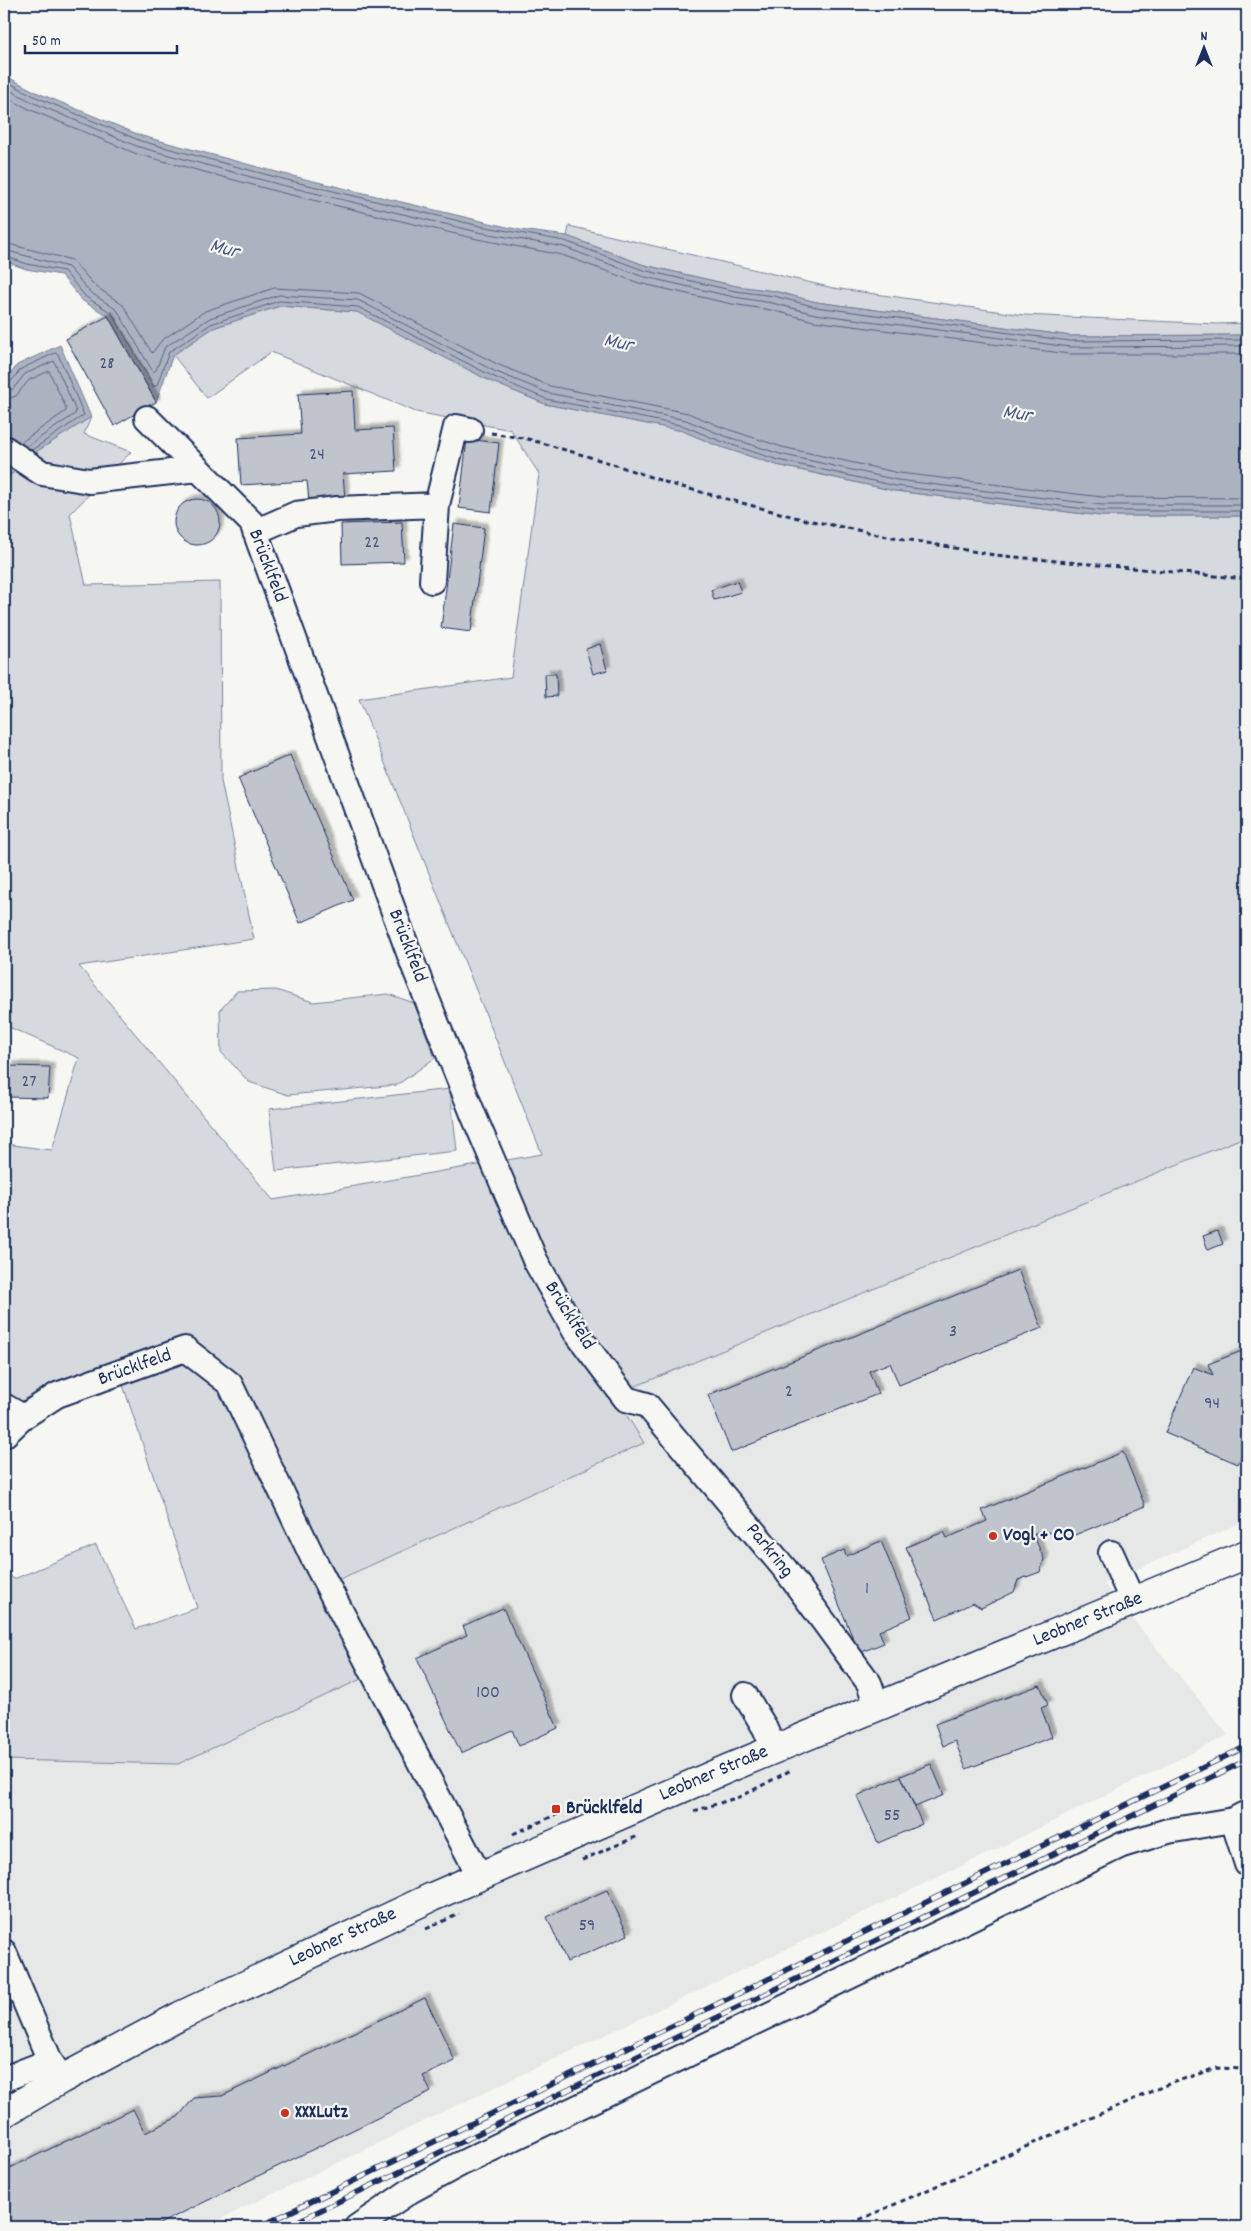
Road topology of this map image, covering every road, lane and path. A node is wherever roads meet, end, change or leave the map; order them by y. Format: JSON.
{"nodes":[{"id":1,"x":147,"y":418,"type":"dead end"},
{"id":2,"x":470,"y":430,"type":"joint"},
{"id":3,"x":4,"y":448,"type":"edge"},
{"id":4,"x":198,"y":469,"type":"junction"},
{"id":5,"x":437,"y":504,"type":"junction"},
{"id":6,"x":256,"y":532,"type":"junction"},
{"id":7,"x":1247,"y":579,"type":"edge"},
{"id":8,"x":432,"y":581,"type":"dead end"},
{"id":9,"x":647,"y":1405,"type":"joint"},
{"id":10,"x":13,"y":1412,"type":"edge"},
{"id":11,"x":4,"y":1435,"type":"edge"},
{"id":12,"x":1111,"y":1553,"type":"dead end"},
{"id":13,"x":1247,"y":1554,"type":"edge"},
{"id":14,"x":1133,"y":1602,"type":"junction"},
{"id":15,"x":745,"y":1695,"type":"dead end"},
{"id":16,"x":877,"y":1706,"type":"junction"},
{"id":17,"x":774,"y":1749,"type":"junction"},
{"id":18,"x":798,"y":1767,"type":"dead end"},
{"id":19,"x":687,"y":1813,"type":"dead end"},
{"id":20,"x":1240,"y":1817,"type":"edge"},
{"id":21,"x":643,"y":1833,"type":"dead end"},
{"id":22,"x":574,"y":1864,"type":"dead end"},
{"id":23,"x":1247,"y":1864,"type":"edge"},
{"id":24,"x":480,"y":1876,"type":"junction"},
{"id":25,"x":460,"y":1913,"type":"dead end"},
{"id":26,"x":425,"y":1929,"type":"dead end"},
{"id":27,"x":4,"y":1952,"type":"edge"},
{"id":28,"x":1247,"y":2069,"type":"edge"},
{"id":29,"x":56,"y":2070,"type":"junction"},
{"id":30,"x":4,"y":2079,"type":"edge"},
{"id":31,"x":4,"y":2113,"type":"edge"},
{"id":32,"x":357,"y":2227,"type":"edge"},
{"id":33,"x":843,"y":2227,"type":"edge"}],
"edges":[{"from":1,"to":4,"type":"street","name":"Brücklfeld"},
{"from":2,"to":5,"type":"street"},
{"from":2,"to":7,"type":"path"},
{"from":3,"to":4,"type":"street"},
{"from":4,"to":6,"type":"street","name":"Brücklfeld"},
{"from":5,"to":6,"type":"street"},
{"from":5,"to":8,"type":"street"},
{"from":6,"to":9,"type":"street","name":"Brücklfeld"},
{"from":9,"to":16,"type":"street","name":"Parkring"},
{"from":10,"to":11,"type":"street","name":"Brücklfeld"},
{"from":10,"to":24,"type":"street","name":"Brücklfeld"},
{"from":12,"to":14,"type":"street"},
{"from":13,"to":14,"type":"main road","name":"Leobner Straße"},
{"from":14,"to":16,"type":"main road","name":"Leobner Straße"},
{"from":15,"to":17,"type":"street"},
{"from":16,"to":17,"type":"main road","name":"Leobner Straße"},
{"from":17,"to":24,"type":"main road","name":"Leobner Straße"},
{"from":18,"to":19,"type":"path"},
{"from":20,"to":23,"type":"street"},
{"from":20,"to":32,"type":"street"},
{"from":21,"to":22,"type":"path"},
{"from":24,"to":29,"type":"main road","name":"Leobner Straße"},
{"from":25,"to":26,"type":"path"},
{"from":27,"to":29,"type":"street"},
{"from":28,"to":33,"type":"path"},
{"from":29,"to":30,"type":"street"},
{"from":29,"to":31,"type":"main road","name":"Leobner Straße"}]}
